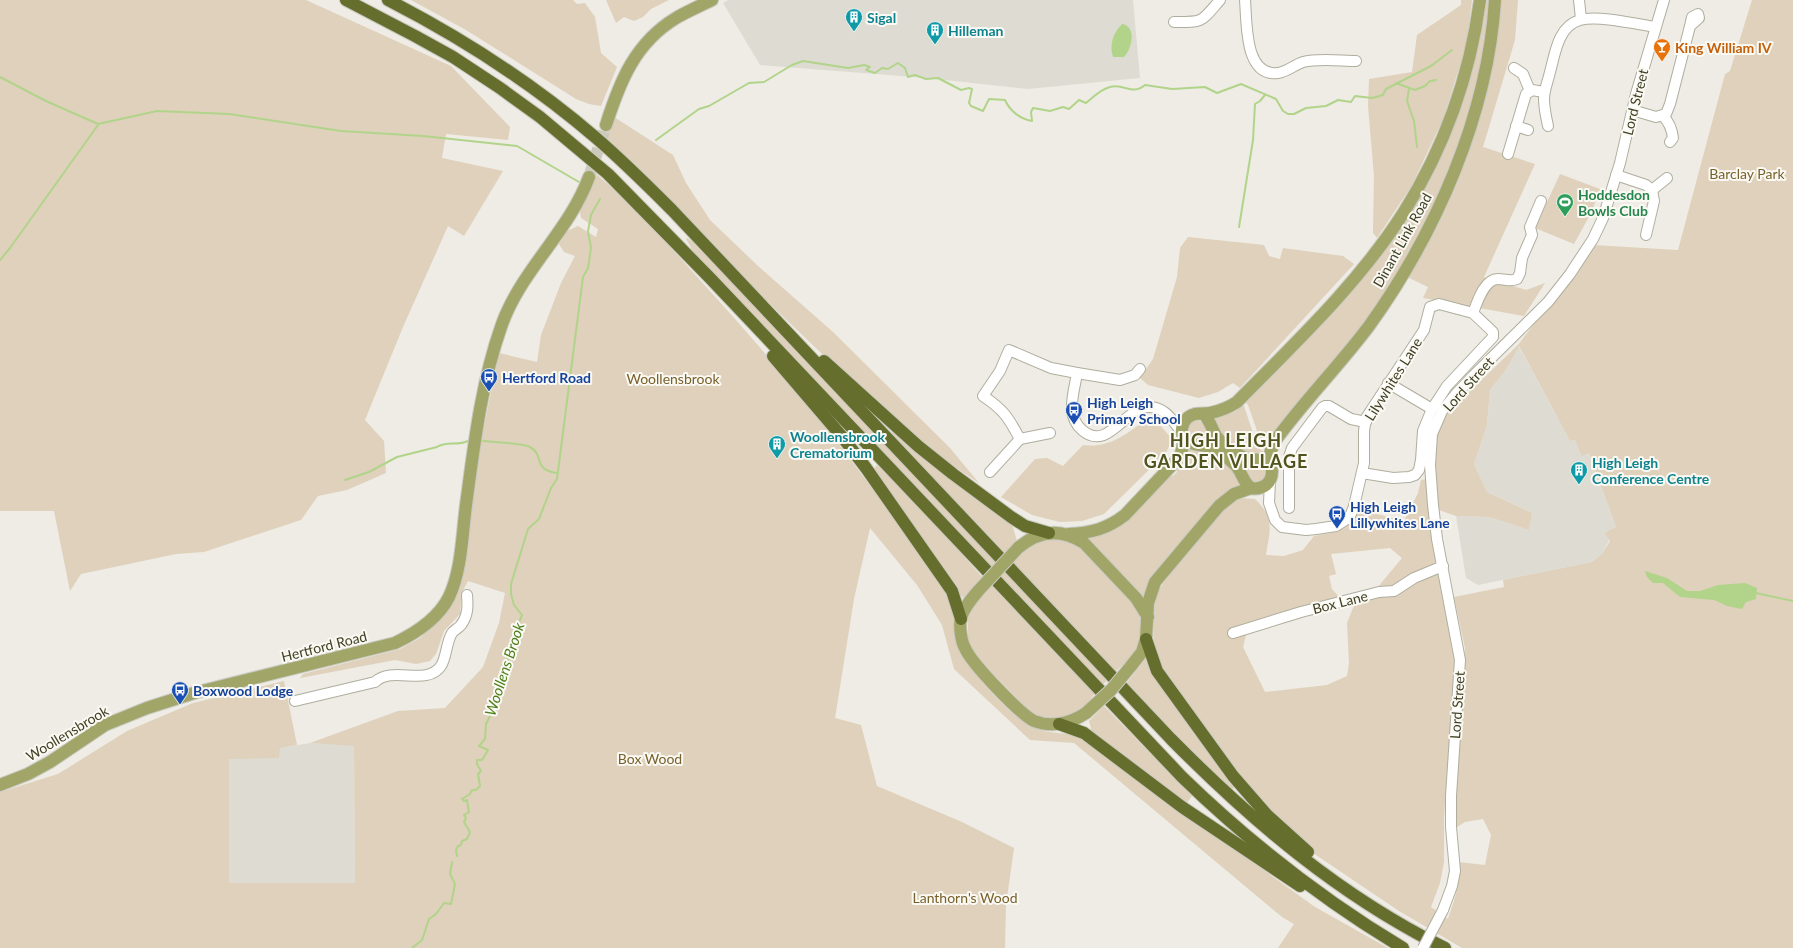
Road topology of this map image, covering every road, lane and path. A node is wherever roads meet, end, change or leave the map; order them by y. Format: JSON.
{"nodes":[{"id":1,"x":346,"y":0,"type":"edge"},
{"id":2,"x":388,"y":0,"type":"edge"},
{"id":3,"x":712,"y":0,"type":"edge"},
{"id":4,"x":1220,"y":0,"type":"edge"},
{"id":5,"x":1245,"y":0,"type":"edge"},
{"id":6,"x":1480,"y":0,"type":"edge"},
{"id":7,"x":1495,"y":0,"type":"edge"},
{"id":8,"x":1579,"y":0,"type":"edge"},
{"id":9,"x":1664,"y":0,"type":"edge"},
{"id":10,"x":1581,"y":19,"type":"junction"},
{"id":11,"x":1174,"y":22,"type":"dead end"},
{"id":12,"x":1690,"y":26,"type":"dead end"},
{"id":13,"x":1656,"y":27,"type":"junction"},
{"id":14,"x":1356,"y":61,"type":"dead end"},
{"id":15,"x":1514,"y":68,"type":"dead end"},
{"id":16,"x":1530,"y":91,"type":"junction"},
{"id":17,"x":1544,"y":92,"type":"junction"},
{"id":18,"x":1632,"y":110,"type":"junction"},
{"id":19,"x":1664,"y":116,"type":"junction"},
{"id":20,"x":606,"y":125,"type":"tunnel mouth"},
{"id":21,"x":1516,"y":126,"type":"junction"},
{"id":22,"x":1548,"y":126,"type":"dead end"},
{"id":23,"x":1528,"y":130,"type":"dead end"},
{"id":24,"x":1670,"y":142,"type":"dead end"},
{"id":25,"x":1508,"y":154,"type":"dead end"},
{"id":26,"x":1616,"y":175,"type":"junction"},
{"id":27,"x":589,"y":177,"type":"tunnel mouth"},
{"id":28,"x":1667,"y":178,"type":"dead end"},
{"id":29,"x":1652,"y":190,"type":"junction"},
{"id":30,"x":1541,"y":200,"type":"dead end"},
{"id":31,"x":1646,"y":235,"type":"dead end"},
{"id":32,"x":710,"y":278,"type":"junction"},
{"id":33,"x":758,"y":301,"type":"junction"},
{"id":34,"x":1473,"y":313,"type":"junction"},
{"id":35,"x":1140,"y":368,"type":"dead end"},
{"id":36,"x":1077,"y":373,"type":"junction"},
{"id":37,"x":1388,"y":383,"type":"junction"},
{"id":38,"x":1432,"y":409,"type":"junction"},
{"id":39,"x":1204,"y":414,"type":"junction"},
{"id":40,"x":1170,"y":416,"type":"junction"},
{"id":41,"x":1187,"y":418,"type":"junction"},
{"id":42,"x":1366,"y":422,"type":"junction"},
{"id":43,"x":1050,"y":433,"type":"dead end"},
{"id":44,"x":1183,"y":435,"type":"junction"},
{"id":45,"x":1020,"y":440,"type":"junction"},
{"id":46,"x":1270,"y":463,"type":"junction"},
{"id":47,"x":990,"y":472,"type":"dead end"},
{"id":48,"x":1362,"y":473,"type":"junction"},
{"id":49,"x":1270,"y":482,"type":"junction"},
{"id":50,"x":1254,"y":488,"type":"junction"},
{"id":51,"x":1269,"y":503,"type":"junction"},
{"id":52,"x":1289,"y":508,"type":"dead end"},
{"id":53,"x":1049,"y":533,"type":"junction"},
{"id":54,"x":1069,"y":534,"type":"junction"},
{"id":55,"x":1443,"y":566,"type":"junction"},
{"id":56,"x":467,"y":595,"type":"dead end"},
{"id":57,"x":1148,"y":617,"type":"junction"},
{"id":58,"x":961,"y":619,"type":"junction"},
{"id":59,"x":1233,"y":634,"type":"dead end"},
{"id":60,"x":1146,"y":639,"type":"junction"},
{"id":61,"x":295,"y":701,"type":"dead end"},
{"id":62,"x":126,"y":716,"type":"joint"},
{"id":63,"x":1058,"y":724,"type":"junction"},
{"id":64,"x":0,"y":785,"type":"edge"},
{"id":65,"x":1346,"y":913,"type":"junction"},
{"id":66,"x":1415,"y":933,"type":"junction"},
{"id":67,"x":1403,"y":948,"type":"edge"},
{"id":68,"x":1424,"y":948,"type":"edge"},
{"id":69,"x":1445,"y":948,"type":"edge"}],
"edges":[{"from":1,"to":32,"type":"highway"},
{"from":2,"to":33,"type":"highway"},
{"from":3,"to":20,"type":"main road"},
{"from":4,"to":11,"type":"street"},
{"from":5,"to":14,"type":"street"},
{"from":6,"to":39,"type":"main road","name":"Dinant Link Road"},
{"from":7,"to":46,"type":"main road","name":"Dinant Link Road"},
{"from":8,"to":10,"type":"street"},
{"from":9,"to":13,"type":"street","name":"Lord Street"},
{"from":10,"to":13,"type":"street"},
{"from":10,"to":17,"type":"street"},
{"from":12,"to":19,"type":"street"},
{"from":13,"to":18,"type":"street","name":"Lord Street"},
{"from":15,"to":16,"type":"street"},
{"from":16,"to":17,"type":"street"},
{"from":16,"to":21,"type":"street"},
{"from":17,"to":22,"type":"street"},
{"from":18,"to":19,"type":"street"},
{"from":18,"to":26,"type":"street","name":"Lord Street"},
{"from":19,"to":24,"type":"street"},
{"from":21,"to":23,"type":"street"},
{"from":21,"to":25,"type":"street"},
{"from":26,"to":29,"type":"street"},
{"from":26,"to":55,"type":"street","name":"Lord Street"},
{"from":27,"to":62,"type":"main road","name":"Hertford Road"},
{"from":28,"to":29,"type":"street"},
{"from":29,"to":31,"type":"street"},
{"from":30,"to":34,"type":"street"},
{"from":32,"to":58,"type":"highway"},
{"from":32,"to":65,"type":"highway"},
{"from":33,"to":53,"type":"highway"},
{"from":33,"to":66,"type":"highway"},
{"from":34,"to":37,"type":"street","name":"Lilywhites Lane"},
{"from":34,"to":38,"type":"street"},
{"from":35,"to":36,"type":"street"},
{"from":36,"to":40,"type":"street"},
{"from":36,"to":45,"type":"street"},
{"from":37,"to":38,"type":"street"},
{"from":37,"to":42,"type":"street","name":"Lilywhites Lane"},
{"from":38,"to":48,"type":"street"},
{"from":39,"to":41,"type":"main road","name":"Dinant Link Road"},
{"from":39,"to":46,"type":"main road"},
{"from":40,"to":41,"type":"street"},
{"from":40,"to":44,"type":"street"},
{"from":41,"to":44,"type":"main road"},
{"from":42,"to":48,"type":"street","name":"Lilywhites Lane"},
{"from":42,"to":52,"type":"street"},
{"from":43,"to":45,"type":"street"},
{"from":44,"to":50,"type":"main road"},
{"from":44,"to":54,"type":"main road"},
{"from":45,"to":47,"type":"street"},
{"from":46,"to":49,"type":"main road","name":"Dinant Link Road"},
{"from":48,"to":51,"type":"street","name":"Lilywhites Lane"},
{"from":49,"to":50,"type":"main road"},
{"from":49,"to":51,"type":"street","name":"Lilywhites Lane"},
{"from":50,"to":51,"type":"street","name":"Lilywhites Lane"},
{"from":50,"to":57,"type":"main road"},
{"from":53,"to":54,"type":"main road"},
{"from":53,"to":58,"type":"main road","bridge":true},
{"from":54,"to":57,"type":"main road"},
{"from":55,"to":59,"type":"street","name":"Box Lane"},
{"from":55,"to":68,"type":"street","name":"Lord Street","bridge":true},
{"from":56,"to":61,"type":"street"},
{"from":57,"to":60,"type":"main road"},
{"from":58,"to":63,"type":"main road"},
{"from":60,"to":63,"type":"main road","bridge":true},
{"from":60,"to":66,"type":"highway"},
{"from":62,"to":64,"type":"main road","name":"Woollensbrook"},
{"from":63,"to":65,"type":"highway"},
{"from":65,"to":67,"type":"highway"},
{"from":66,"to":69,"type":"highway"}]}
